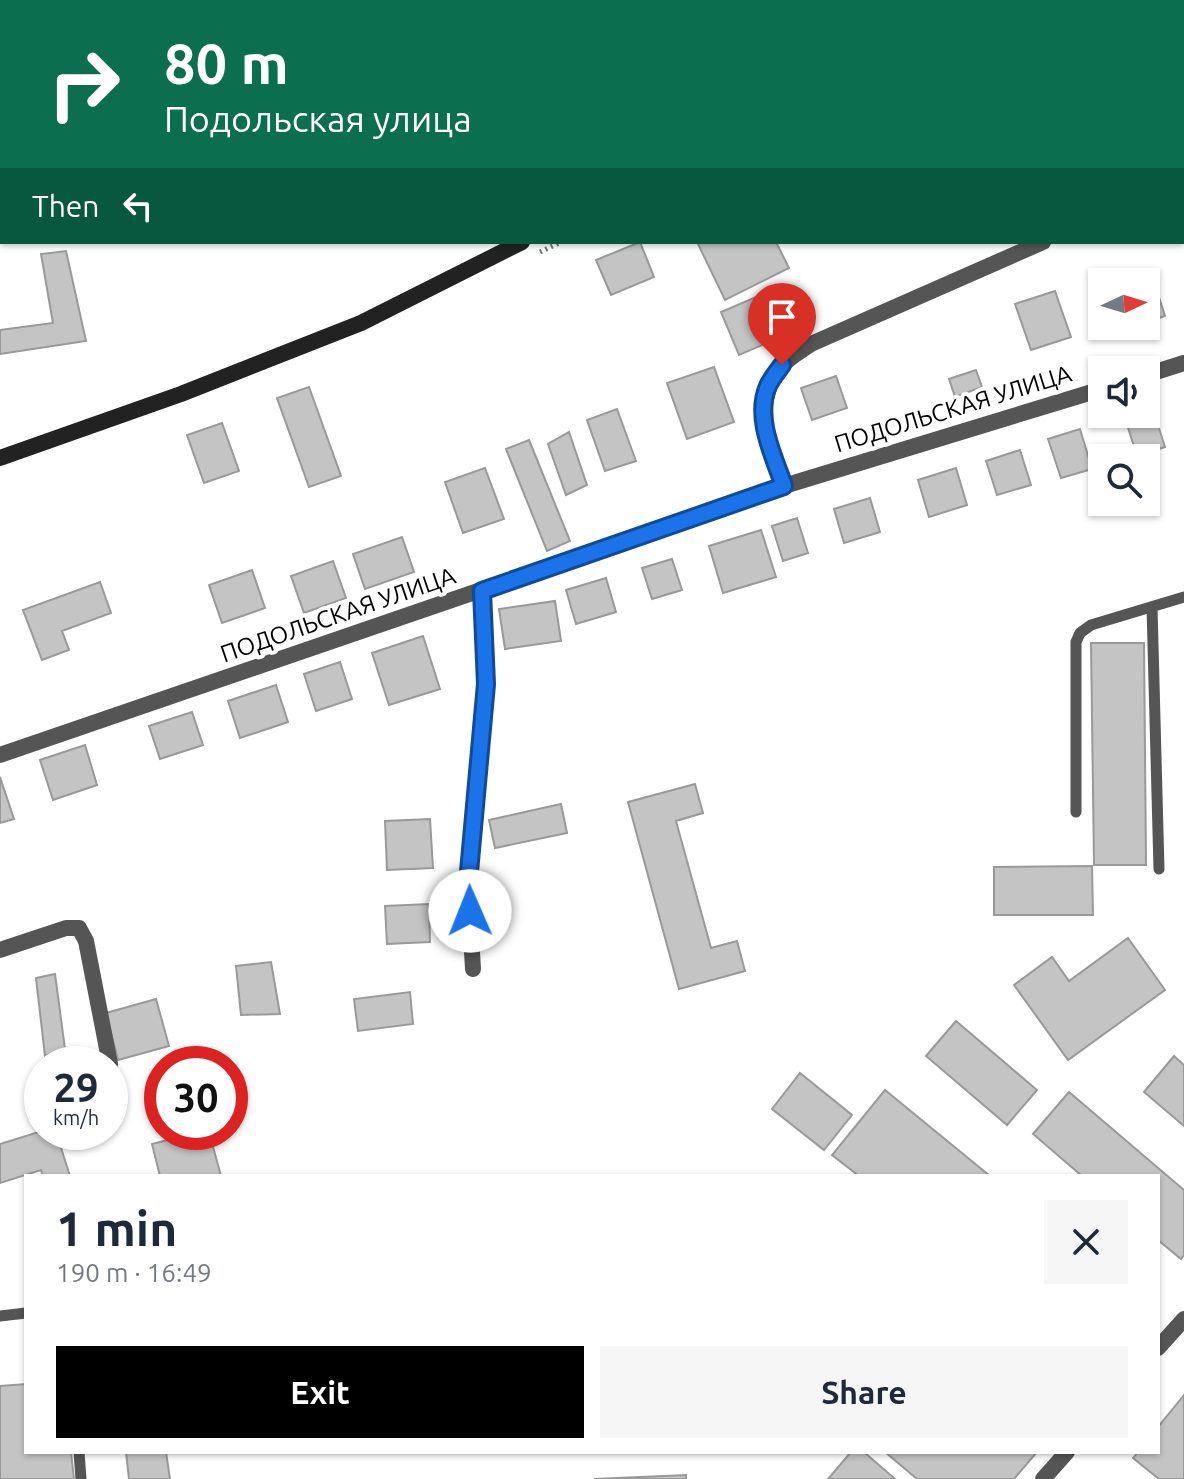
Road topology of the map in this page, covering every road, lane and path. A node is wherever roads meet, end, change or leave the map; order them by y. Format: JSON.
{"nodes":[{"id":1,"x":518,"y":244,"type":"edge"},
{"id":2,"x":1038,"y":244,"type":"edge"},
{"id":3,"x":1184,"y":363,"type":"edge"},
{"id":4,"x":1160,"y":371,"type":"edge"},
{"id":5,"x":1088,"y":393,"type":"edge"},
{"id":6,"x":0,"y":458,"type":"edge"},
{"id":7,"x":784,"y":486,"type":"junction"},
{"id":8,"x":482,"y":591,"type":"junction"},
{"id":9,"x":1184,"y":597,"type":"edge"},
{"id":10,"x":1152,"y":607,"type":"junction"},
{"id":11,"x":0,"y":755,"type":"edge"},
{"id":12,"x":1076,"y":812,"type":"dead end"},
{"id":13,"x":1159,"y":869,"type":"dead end"},
{"id":14,"x":0,"y":950,"type":"edge"},
{"id":15,"x":473,"y":969,"type":"dead end"},
{"id":16,"x":106,"y":1046,"type":"edge"},
{"id":17,"x":24,"y":1313,"type":"edge"},
{"id":18,"x":0,"y":1316,"type":"edge"},
{"id":19,"x":1184,"y":1319,"type":"edge"},
{"id":20,"x":1160,"y":1346,"type":"edge"},
{"id":21,"x":79,"y":1454,"type":"edge"},
{"id":22,"x":1065,"y":1454,"type":"edge"},
{"id":23,"x":81,"y":1479,"type":"edge"},
{"id":24,"x":1043,"y":1479,"type":"edge"}],
"edges":[{"from":1,"to":6,"type":"main road"},
{"from":2,"to":7,"type":"street"},
{"from":3,"to":4,"type":"street"},
{"from":5,"to":7,"type":"street","name":"ПОДОЛЬСКАЯ УЛИЦА"},
{"from":7,"to":8,"type":"street","name":"ПОДОЛЬСКАЯ УЛИЦА"},
{"from":8,"to":11,"type":"street","name":"ПОДОЛЬСКАЯ УЛИЦА"},
{"from":8,"to":15,"type":"street"},
{"from":9,"to":10,"type":"lane"},
{"from":10,"to":12,"type":"lane"},
{"from":10,"to":13,"type":"lane"},
{"from":14,"to":16,"type":"street"},
{"from":17,"to":18,"type":"lane"},
{"from":19,"to":20,"type":"street"},
{"from":21,"to":23,"type":"lane"},
{"from":22,"to":24,"type":"street"}]}
